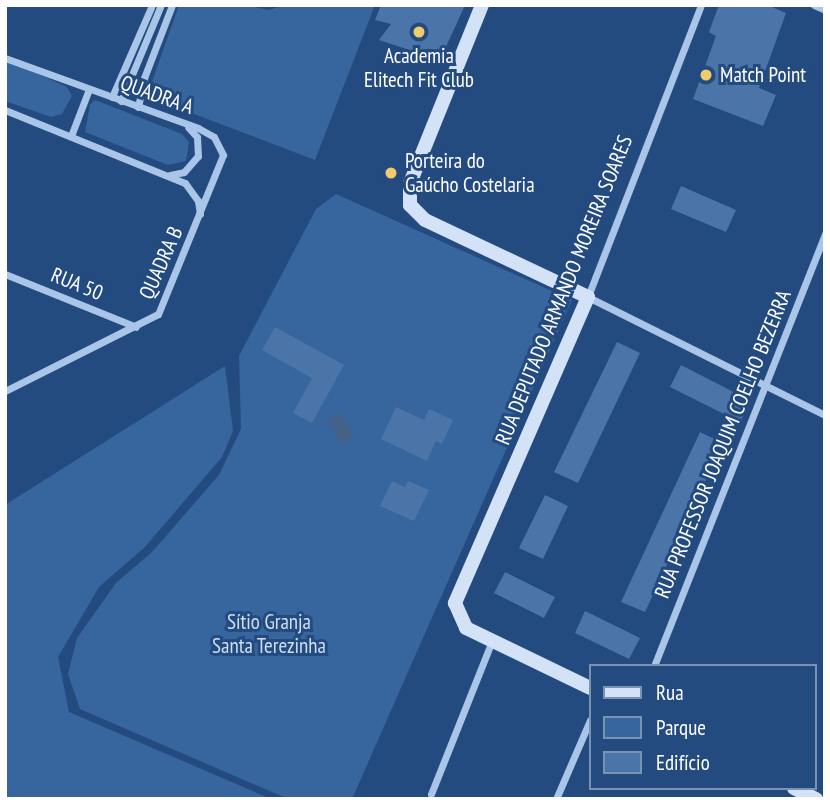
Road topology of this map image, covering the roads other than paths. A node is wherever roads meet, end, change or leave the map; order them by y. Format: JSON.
{"nodes":[{"id":1,"x":152,"y":5,"type":"edge"},
{"id":2,"x":161,"y":5,"type":"edge"},
{"id":3,"x":172,"y":5,"type":"edge"},
{"id":4,"x":482,"y":5,"type":"edge"},
{"id":5,"x":701,"y":5,"type":"edge"},
{"id":6,"x":814,"y":5,"type":"edge"},
{"id":7,"x":825,"y":10,"type":"edge"},
{"id":8,"x":5,"y":58,"type":"edge"},
{"id":9,"x":89,"y":89,"type":"junction"},
{"id":10,"x":112,"y":97,"type":"junction"},
{"id":11,"x":121,"y":101,"type":"junction"},
{"id":12,"x":138,"y":107,"type":"junction"},
{"id":13,"x":5,"y":110,"type":"edge"},
{"id":14,"x":186,"y":126,"type":"junction"},
{"id":15,"x":71,"y":136,"type":"junction"},
{"id":16,"x":169,"y":175,"type":"junction"},
{"id":17,"x":201,"y":218,"type":"junction"},
{"id":18,"x":825,"y":234,"type":"edge"},
{"id":19,"x":5,"y":274,"type":"edge"},
{"id":20,"x":588,"y":297,"type":"junction"},
{"id":21,"x":136,"y":327,"type":"junction"},
{"id":22,"x":765,"y":387,"type":"junction"},
{"id":23,"x":5,"y":391,"type":"edge"},
{"id":24,"x":825,"y":415,"type":"edge"},
{"id":25,"x":492,"y":640,"type":"junction"},
{"id":26,"x":655,"y":664,"type":"edge"},
{"id":27,"x":588,"y":687,"type":"edge"},
{"id":28,"x":588,"y":725,"type":"edge"},
{"id":29,"x":798,"y":790,"type":"edge"},
{"id":30,"x":431,"y":794,"type":"dead end"},
{"id":31,"x":556,"y":799,"type":"edge"},
{"id":32,"x":816,"y":799,"type":"edge"}],
"edges":[{"from":1,"to":10,"type":"street"},
{"from":2,"to":11,"type":"street"},
{"from":3,"to":12,"type":"street"},
{"from":4,"to":20,"type":"street"},
{"from":5,"to":20,"type":"street","name":"RUA DEPUTADO ARMANDO MOREIRA SOARES"},
{"from":6,"to":7,"type":"street"},
{"from":8,"to":9,"type":"street","name":"QUADRA A"},
{"from":9,"to":10,"type":"street","name":"QUADRA A"},
{"from":9,"to":15,"type":"street"},
{"from":10,"to":11,"type":"street","name":"QUADRA A"},
{"from":11,"to":12,"type":"street","name":"QUADRA A"},
{"from":12,"to":14,"type":"street","name":"QUADRA A"},
{"from":13,"to":15,"type":"street","name":"QUADRA B"},
{"from":14,"to":16,"type":"street"},
{"from":14,"to":17,"type":"street","name":"QUADRA A"},
{"from":15,"to":16,"type":"street","name":"QUADRA B"},
{"from":16,"to":17,"type":"street","name":"QUADRA B"},
{"from":17,"to":21,"type":"street","name":"QUADRA B"},
{"from":18,"to":22,"type":"street","name":"RUA PROFESSOR JOAQUIM COELHO BEZERRA"},
{"from":19,"to":21,"type":"street","name":"RUA 50"},
{"from":20,"to":22,"type":"street"},
{"from":20,"to":25,"type":"street","name":"RUA DEPUTADO ARMANDO MOREIRA SOARES"},
{"from":21,"to":23,"type":"street"},
{"from":22,"to":24,"type":"street"},
{"from":22,"to":26,"type":"street","name":"RUA PROFESSOR JOAQUIM COELHO BEZERRA"},
{"from":25,"to":27,"type":"street"},
{"from":25,"to":30,"type":"street"},
{"from":28,"to":31,"type":"street"},
{"from":29,"to":32,"type":"street"}]}
